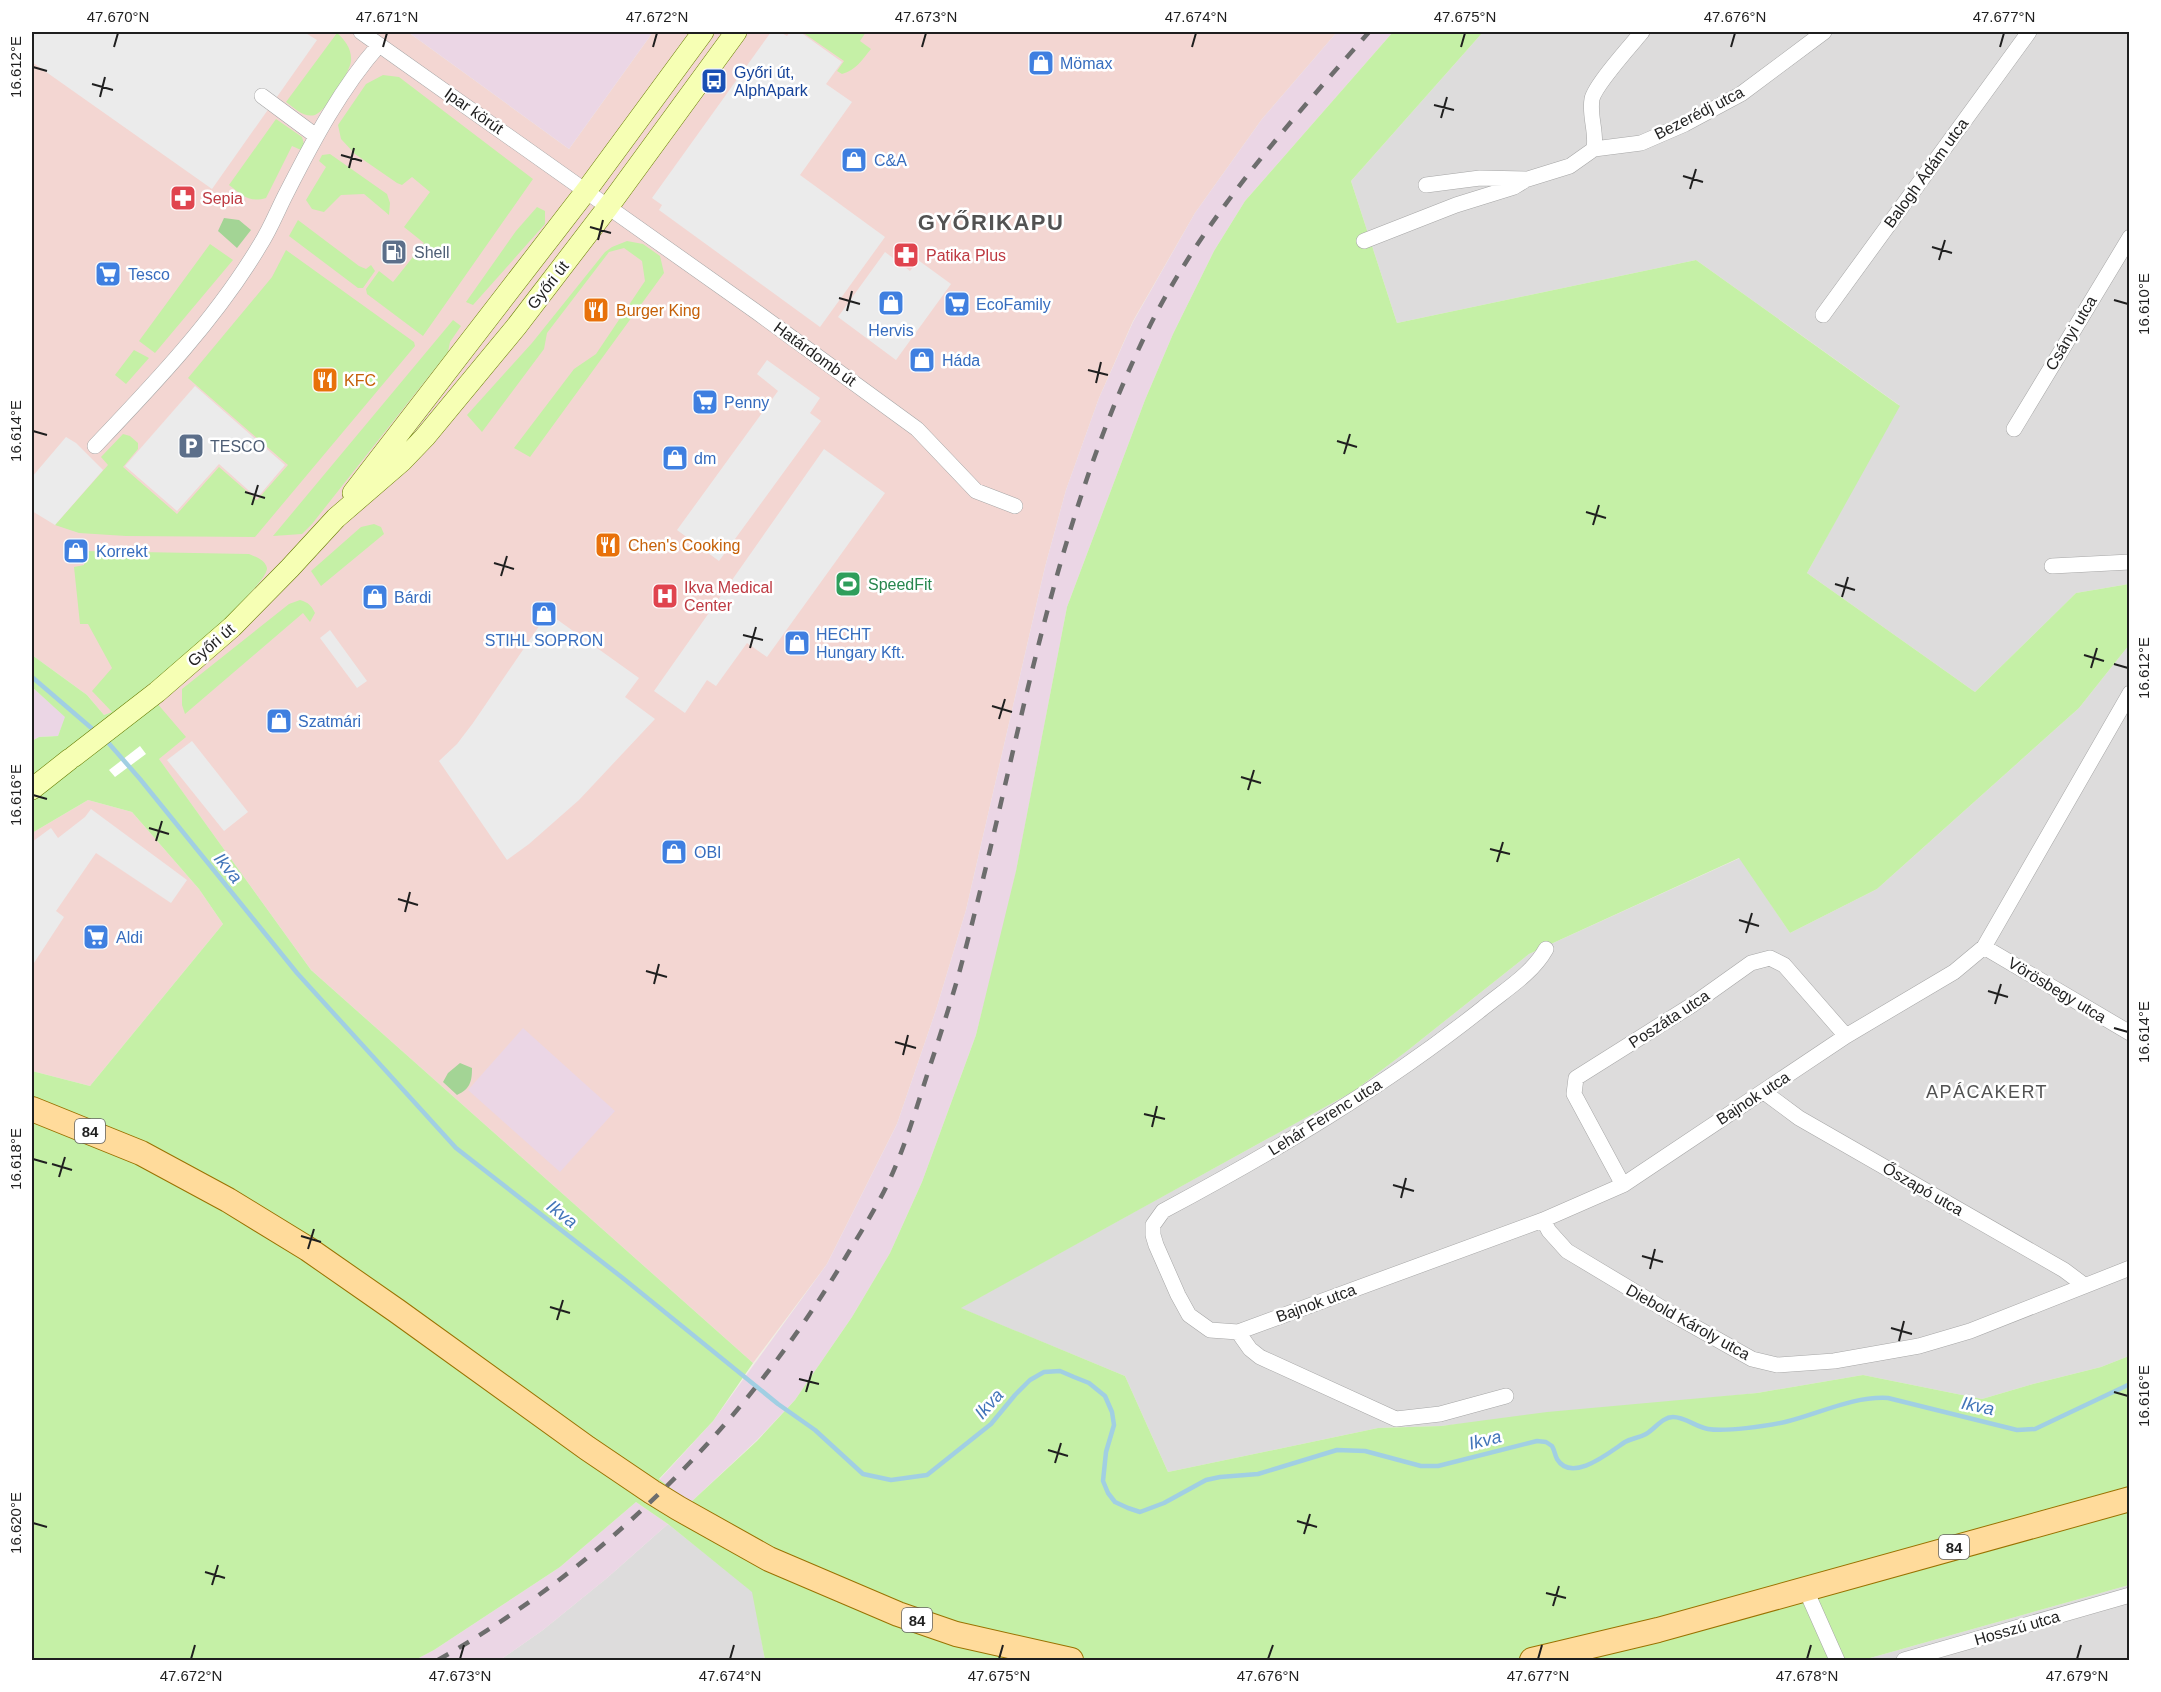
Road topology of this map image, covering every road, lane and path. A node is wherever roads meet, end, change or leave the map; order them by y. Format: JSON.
{"nodes":[{"id":1,"x":361,"y":32,"type":"edge"},
{"id":2,"x":703,"y":32,"type":"edge"},
{"id":3,"x":736,"y":32,"type":"edge"},
{"id":4,"x":1642,"y":32,"type":"edge"},
{"id":5,"x":1824,"y":32,"type":"edge"},
{"id":6,"x":2029,"y":32,"type":"edge"},
{"id":7,"x":379,"y":45,"type":"junction"},
{"id":8,"x":262,"y":96,"type":"dead end"},
{"id":9,"x":316,"y":136,"type":"junction"},
{"id":10,"x":1594,"y":149,"type":"junction"},
{"id":11,"x":1528,"y":179,"type":"junction"},
{"id":12,"x":1426,"y":185,"type":"dead end"},
{"id":13,"x":586,"y":191,"type":"junction"},
{"id":14,"x":608,"y":207,"type":"junction"},
{"id":15,"x":2130,"y":237,"type":"edge"},
{"id":16,"x":1364,"y":241,"type":"dead end"},
{"id":17,"x":1823,"y":315,"type":"dead end"},
{"id":18,"x":2014,"y":429,"type":"dead end"},
{"id":19,"x":95,"y":446,"type":"dead end"},
{"id":20,"x":1015,"y":506,"type":"dead end"},
{"id":21,"x":336,"y":518,"type":"junction"},
{"id":22,"x":2130,"y":562,"type":"edge"},
{"id":23,"x":2052,"y":566,"type":"dead end"},
{"id":24,"x":2127,"y":701,"type":"edge"},
{"id":25,"x":32,"y":789,"type":"edge"},
{"id":26,"x":1984,"y":947,"type":"junction"},
{"id":27,"x":1546,"y":949,"type":"dead end"},
{"id":28,"x":2130,"y":1033,"type":"edge"},
{"id":29,"x":1846,"y":1036,"type":"junction"},
{"id":30,"x":1764,"y":1092,"type":"junction"},
{"id":31,"x":32,"y":1109,"type":"edge"},
{"id":32,"x":1623,"y":1185,"type":"junction"},
{"id":33,"x":1543,"y":1220,"type":"junction"},
{"id":34,"x":2130,"y":1268,"type":"edge"},
{"id":35,"x":2084,"y":1285,"type":"junction"},
{"id":36,"x":1178,"y":1295,"type":"joint"},
{"id":37,"x":1238,"y":1332,"type":"junction"},
{"id":38,"x":1506,"y":1396,"type":"dead end"},
{"id":39,"x":2130,"y":1499,"type":"edge"},
{"id":40,"x":1805,"y":1588,"type":"junction"},
{"id":41,"x":2130,"y":1595,"type":"edge"},
{"id":42,"x":1071,"y":1660,"type":"edge"},
{"id":43,"x":1532,"y":1660,"type":"edge"},
{"id":44,"x":1837,"y":1660,"type":"edge"},
{"id":45,"x":1904,"y":1660,"type":"edge"}],
"edges":[{"from":1,"to":7,"type":"street","name":"Ipar körút"},
{"from":2,"to":13,"type":"main road","name":"Győri út"},
{"from":3,"to":14,"type":"main road","name":"Győri út"},
{"from":4,"to":10,"type":"street"},
{"from":5,"to":10,"type":"street","name":"Bezerédj utca"},
{"from":6,"to":17,"type":"street","name":"Balogh Ádám utca"},
{"from":7,"to":9,"type":"street"},
{"from":7,"to":13,"type":"street","name":"Ipar körút"},
{"from":8,"to":9,"type":"street"},
{"from":9,"to":19,"type":"street"},
{"from":10,"to":11,"type":"street","name":"Bezerédj utca"},
{"from":11,"to":12,"type":"street","name":"Bezerédj utca"},
{"from":11,"to":16,"type":"street","name":"Bezerédj utca"},
{"from":13,"to":14,"type":"street","name":"Ipar körút"},
{"from":13,"to":21,"type":"main road","name":"Győri út"},
{"from":14,"to":20,"type":"street","name":"Határdomb út"},
{"from":14,"to":21,"type":"main road","name":"Győri út"},
{"from":15,"to":18,"type":"street","name":"Csányi utca"},
{"from":21,"to":25,"type":"main road","name":"Győri út"},
{"from":22,"to":23,"type":"street"},
{"from":24,"to":26,"type":"street","name":"Bajnok utca"},
{"from":26,"to":28,"type":"street","name":"Vörösbegy utca"},
{"from":26,"to":29,"type":"street","name":"Bajnok utca"},
{"from":27,"to":36,"type":"street","name":"Lehár Ferenc utca"},
{"from":29,"to":30,"type":"street","name":"Bajnok utca"},
{"from":29,"to":32,"type":"street","name":"Poszáta utca"},
{"from":30,"to":32,"type":"street","name":"Bajnok utca"},
{"from":30,"to":35,"type":"street","name":"Őszapó utca"},
{"from":31,"to":42,"type":"main road","number":"84"},
{"from":32,"to":33,"type":"street","name":"Bajnok utca"},
{"from":33,"to":35,"type":"street","name":"Diebold Károly utca"},
{"from":33,"to":37,"type":"street","name":"Bajnok utca"},
{"from":34,"to":35,"type":"street","name":"Diebold Károly utca"},
{"from":36,"to":37,"type":"street","name":"Bajnok utca"},
{"from":37,"to":38,"type":"street"},
{"from":39,"to":40,"type":"main road","number":"84"},
{"from":40,"to":43,"type":"main road","number":"84"},
{"from":40,"to":44,"type":"street"},
{"from":41,"to":45,"type":"street","name":"Hosszú utca"}]}
